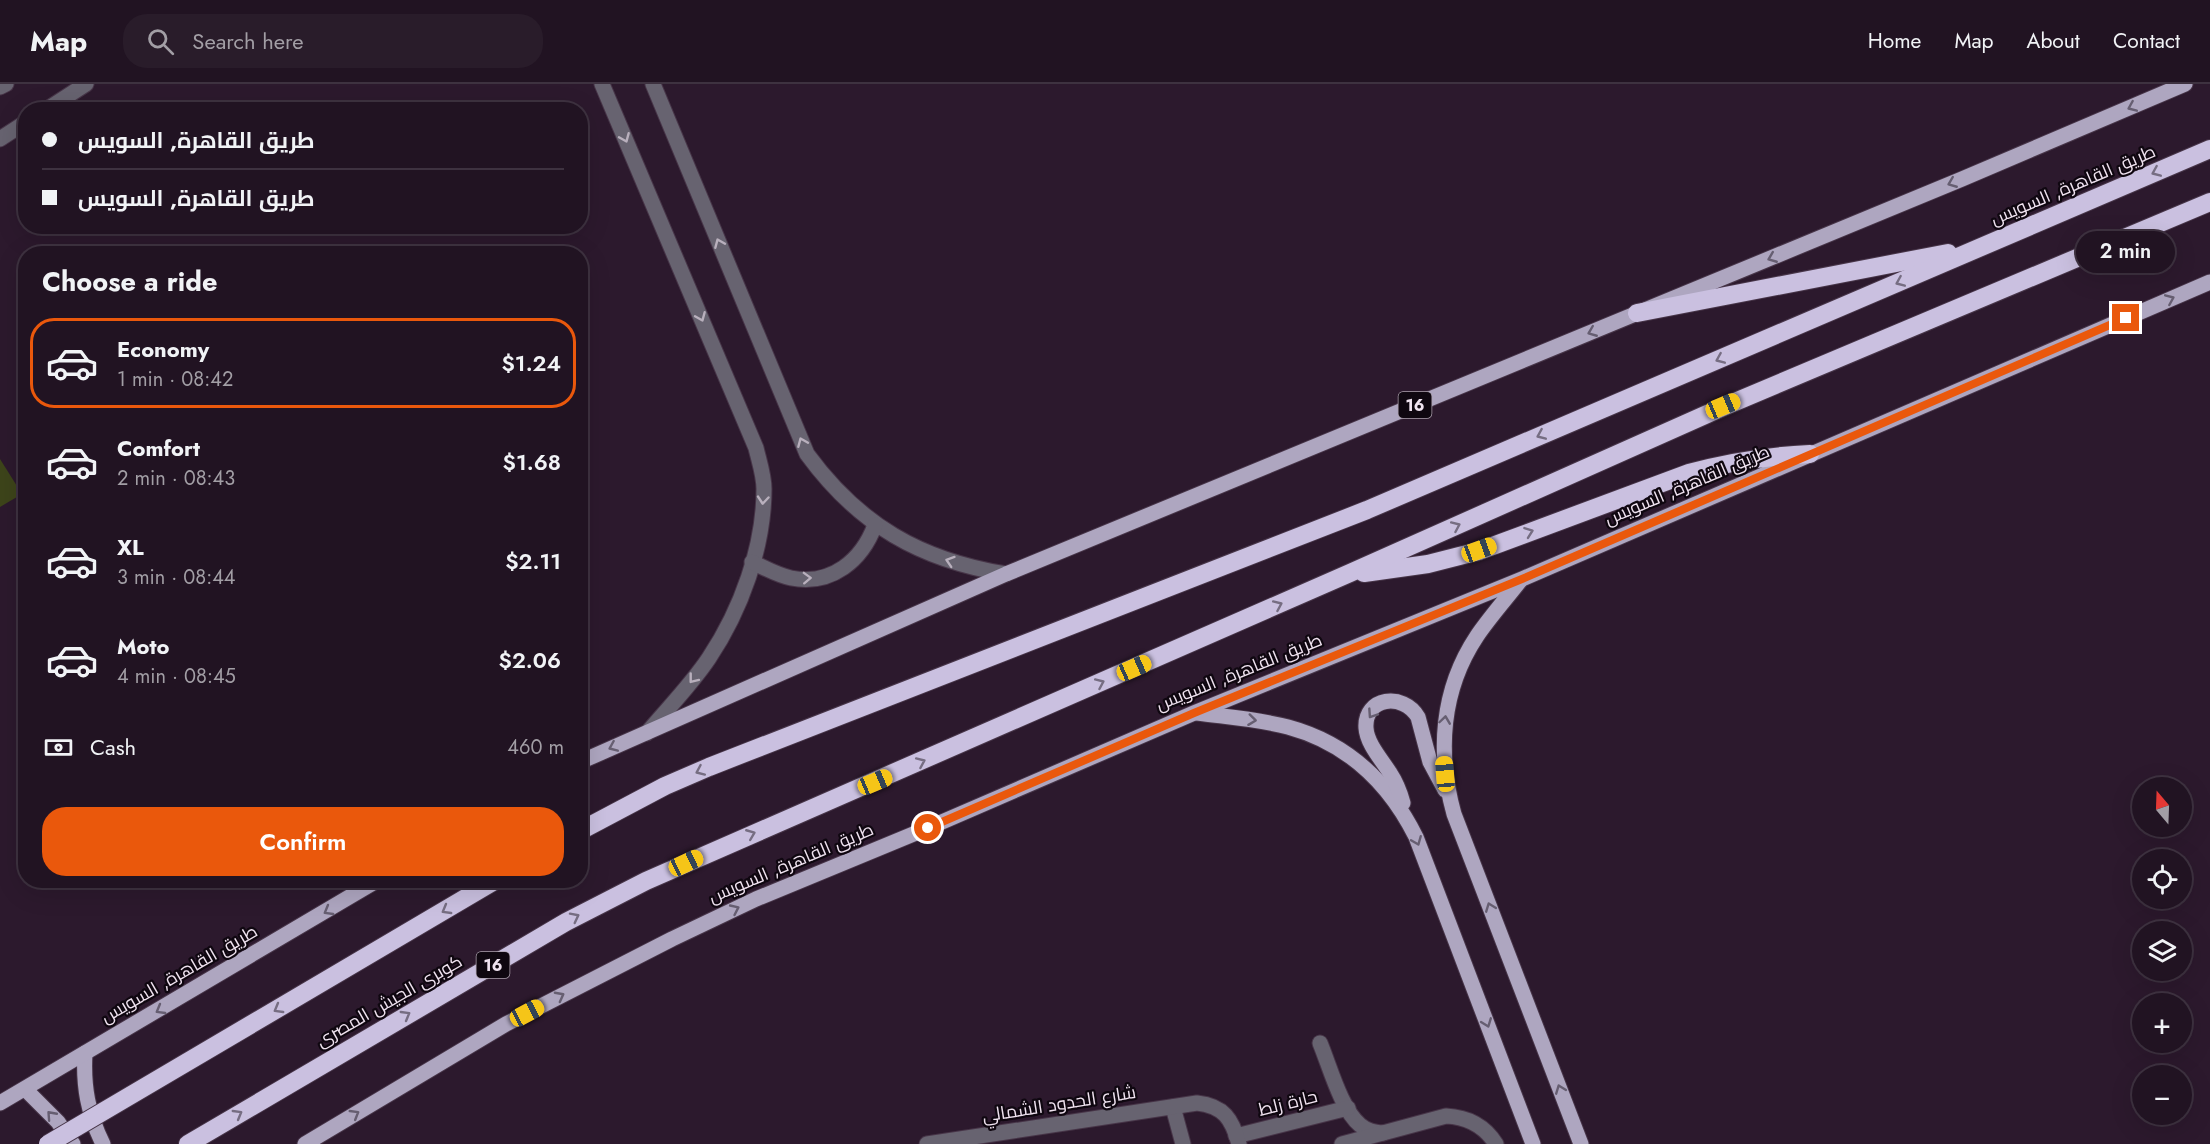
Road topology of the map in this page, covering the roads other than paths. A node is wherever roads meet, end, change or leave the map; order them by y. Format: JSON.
{"nodes":[{"id":1,"x":6,"y":84,"type":"edge"},
{"id":2,"x":86,"y":84,"type":"edge"},
{"id":3,"x":602,"y":84,"type":"edge"},
{"id":4,"x":653,"y":84,"type":"edge"},
{"id":5,"x":2186,"y":84,"type":"edge"},
{"id":6,"x":0,"y":87,"type":"edge"},
{"id":7,"x":58,"y":102,"type":"edge"},
{"id":8,"x":18,"y":127,"type":"edge"},
{"id":9,"x":0,"y":139,"type":"edge"},
{"id":10,"x":2210,"y":149,"type":"edge"},
{"id":11,"x":2210,"y":202,"type":"edge"},
{"id":12,"x":1982,"y":247,"type":"junction"},
{"id":13,"x":2210,"y":282,"type":"edge"},
{"id":14,"x":1637,"y":313,"type":"junction"},
{"id":15,"x":1810,"y":454,"type":"junction"},
{"id":16,"x":875,"y":525,"type":"junction"},
{"id":17,"x":752,"y":562,"type":"junction"},
{"id":18,"x":1350,"y":573,"type":"junction"},
{"id":19,"x":1006,"y":574,"type":"junction"},
{"id":20,"x":1522,"y":579,"type":"junction"},
{"id":21,"x":1194,"y":713,"type":"junction"},
{"id":22,"x":646,"y":733,"type":"junction"},
{"id":23,"x":588,"y":758,"type":"edge"},
{"id":24,"x":1448,"y":794,"type":"junction"},
{"id":25,"x":1406,"y":817,"type":"junction"},
{"id":26,"x":588,"y":827,"type":"edge"},
{"id":27,"x":364,"y":888,"type":"edge"},
{"id":28,"x":482,"y":888,"type":"edge"},
{"id":29,"x":1320,"y":1043,"type":"dead end"},
{"id":30,"x":85,"y":1053,"type":"junction"},
{"id":31,"x":25,"y":1089,"type":"junction"},
{"id":32,"x":0,"y":1103,"type":"edge"},
{"id":33,"x":1173,"y":1107,"type":"junction"},
{"id":34,"x":1348,"y":1108,"type":"junction"},
{"id":35,"x":1383,"y":1133,"type":"junction"},
{"id":36,"x":1001,"y":1139,"type":"edge"},
{"id":37,"x":1238,"y":1140,"type":"edge"},
{"id":38,"x":48,"y":1144,"type":"edge"},
{"id":39,"x":73,"y":1144,"type":"edge"},
{"id":40,"x":103,"y":1144,"type":"edge"},
{"id":41,"x":188,"y":1144,"type":"edge"},
{"id":42,"x":305,"y":1144,"type":"edge"},
{"id":43,"x":927,"y":1144,"type":"edge"},
{"id":44,"x":1183,"y":1144,"type":"edge"},
{"id":45,"x":1342,"y":1144,"type":"edge"},
{"id":46,"x":1496,"y":1144,"type":"edge"},
{"id":47,"x":1533,"y":1144,"type":"edge"},
{"id":48,"x":1581,"y":1144,"type":"edge"}],
"edges":[{"from":1,"to":6,"type":"street"},
{"from":2,"to":7,"type":"street"},
{"from":3,"to":17,"type":"street","one_way":true},
{"from":16,"to":4,"type":"street","one_way":true},
{"from":5,"to":14,"type":"main road","number":"16","one_way":true},
{"from":8,"to":9,"type":"street"},
{"from":10,"to":12,"type":"highway","name":"طريق القاهرة, السويس","number":"16","one_way":true},
{"from":18,"to":11,"type":"highway","number":"16","one_way":true},
{"from":12,"to":14,"type":"highway","number":"16"},
{"from":12,"to":26,"type":"highway","name":"طريق القاهرة, السويس","number":"16","one_way":true},
{"from":15,"to":13,"type":"main road","name":"طريق القاهرة, السويس","number":"16","one_way":true},
{"from":14,"to":19,"type":"main road","number":"16","one_way":true},
{"from":18,"to":15,"type":"highway","number":"16","one_way":true},
{"from":15,"to":20,"type":"main road","name":"طريق القاهرة, السويس","number":"16"},
{"from":17,"to":16,"type":"street","one_way":true},
{"from":19,"to":16,"type":"street","one_way":true},
{"from":17,"to":22,"type":"street","one_way":true},
{"from":41,"to":18,"type":"highway","name":"كوبرى الجيش المصرى","number":"16","one_way":true},
{"from":19,"to":22,"type":"main road","number":"16"},
{"from":20,"to":21,"type":"main road","name":"طريق القاهرة, السويس","number":"16"},
{"from":24,"to":20,"type":"main road","one_way":true},
{"from":21,"to":25,"type":"main road","one_way":true},
{"from":42,"to":21,"type":"main road","name":"طريق القاهرة, السويس","number":"16","one_way":true},
{"from":22,"to":23,"type":"main road","number":"16","one_way":true},
{"from":24,"to":25,"type":"main road","one_way":true},
{"from":48,"to":24,"type":"main road","one_way":true},
{"from":25,"to":47,"type":"main road","one_way":true},
{"from":27,"to":30,"type":"main road","name":"طريق القاهرة, السويس","one_way":true},
{"from":28,"to":38,"type":"highway","one_way":true,"bridge":true},
{"from":29,"to":34,"type":"street"},
{"from":30,"to":31,"type":"main road","name":"طريق القاهرة, السويس"},
{"from":30,"to":40,"type":"main road"},
{"from":31,"to":32,"type":"main road","name":"طريق القاهرة, السويس"},
{"from":39,"to":31,"type":"main road","one_way":true},
{"from":33,"to":36,"type":"street","name":"شارع الحدود الشمالي"},
{"from":33,"to":37,"type":"street","name":"شارع الحدود الشمالي"},
{"from":33,"to":44,"type":"street"},
{"from":34,"to":35,"type":"street"},
{"from":34,"to":37,"type":"street","name":"حارة زلط"},
{"from":35,"to":45,"type":"street"},
{"from":35,"to":46,"type":"street"},
{"from":36,"to":43,"type":"street","name":"شارع الحدود الشمالي"}]}
